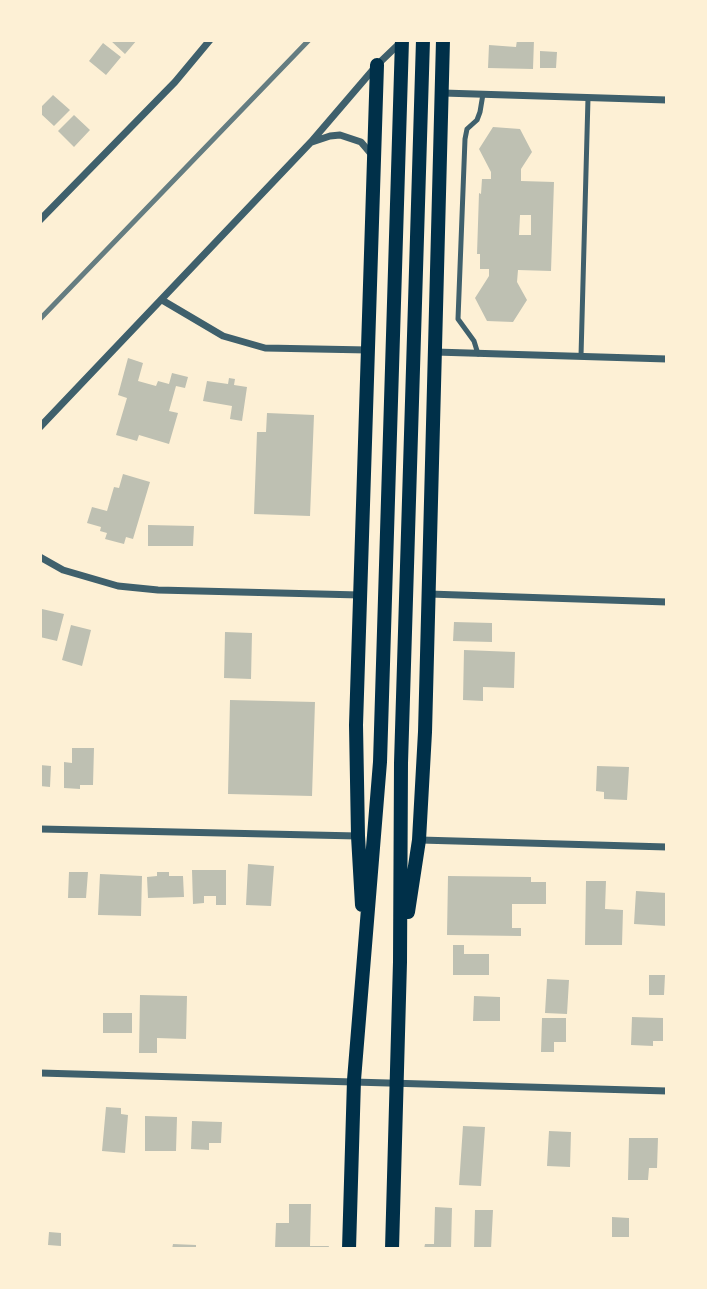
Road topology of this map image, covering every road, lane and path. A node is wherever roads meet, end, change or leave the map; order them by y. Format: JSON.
{"nodes":[{"id":1,"x":211,"y":40,"type":"edge"},
{"id":2,"x":403,"y":40,"type":"edge"},
{"id":3,"x":423,"y":40,"type":"edge"},
{"id":4,"x":443,"y":40,"type":"edge"},
{"id":5,"x":377,"y":65,"type":"junction"},
{"id":6,"x":443,"y":93,"type":"junction"},
{"id":7,"x":483,"y":94,"type":"junction"},
{"id":8,"x":588,"y":98,"type":"junction"},
{"id":9,"x":667,"y":100,"type":"edge"},
{"id":10,"x":312,"y":142,"type":"junction"},
{"id":11,"x":373,"y":157,"type":"junction"},
{"id":12,"x":40,"y":220,"type":"edge"},
{"id":13,"x":162,"y":300,"type":"junction"},
{"id":14,"x":368,"y":350,"type":"junction"},
{"id":15,"x":434,"y":352,"type":"junction"},
{"id":16,"x":478,"y":354,"type":"junction"},
{"id":17,"x":581,"y":356,"type":"junction"},
{"id":18,"x":667,"y":359,"type":"edge"},
{"id":19,"x":40,"y":427,"type":"edge"},
{"id":20,"x":40,"y":557,"type":"edge"},
{"id":21,"x":429,"y":594,"type":"junction"},
{"id":22,"x":360,"y":595,"type":"junction"},
{"id":23,"x":667,"y":602,"type":"edge"},
{"id":24,"x":40,"y":829,"type":"edge"},
{"id":25,"x":358,"y":836,"type":"junction"},
{"id":26,"x":419,"y":840,"type":"junction"},
{"id":27,"x":667,"y":847,"type":"edge"},
{"id":28,"x":365,"y":959,"type":"junction"},
{"id":29,"x":400,"y":961,"type":"junction"},
{"id":30,"x":40,"y":1073,"type":"edge"},
{"id":31,"x":354,"y":1080,"type":"junction"},
{"id":32,"x":397,"y":1083,"type":"junction"},
{"id":33,"x":667,"y":1091,"type":"edge"},
{"id":34,"x":349,"y":1249,"type":"edge"},
{"id":35,"x":392,"y":1249,"type":"edge"}],
"edges":[{"from":1,"to":12,"type":"street"},
{"from":2,"to":5,"type":"street"},
{"from":2,"to":28,"type":"main road"},
{"from":3,"to":29,"type":"main road"},
{"from":4,"to":6,"type":"main road"},
{"from":5,"to":10,"type":"street"},
{"from":5,"to":11,"type":"main road"},
{"from":6,"to":7,"type":"street"},
{"from":6,"to":15,"type":"main road"},
{"from":7,"to":8,"type":"street"},
{"from":7,"to":16,"type":"lane"},
{"from":8,"to":9,"type":"street"},
{"from":8,"to":17,"type":"lane"},
{"from":10,"to":11,"type":"street"},
{"from":10,"to":13,"type":"street"},
{"from":11,"to":14,"type":"main road"},
{"from":13,"to":14,"type":"street"},
{"from":13,"to":19,"type":"street"},
{"from":14,"to":22,"type":"main road"},
{"from":15,"to":16,"type":"street"},
{"from":15,"to":21,"type":"main road"},
{"from":16,"to":17,"type":"street"},
{"from":17,"to":18,"type":"street"},
{"from":20,"to":22,"type":"street"},
{"from":21,"to":23,"type":"street"},
{"from":21,"to":26,"type":"main road"},
{"from":22,"to":25,"type":"main road"},
{"from":24,"to":25,"type":"street"},
{"from":25,"to":28,"type":"main road"},
{"from":26,"to":27,"type":"street"},
{"from":26,"to":29,"type":"main road"},
{"from":28,"to":31,"type":"main road"},
{"from":29,"to":32,"type":"main road"},
{"from":30,"to":31,"type":"street"},
{"from":31,"to":32,"type":"street"},
{"from":31,"to":34,"type":"main road"},
{"from":32,"to":33,"type":"street"},
{"from":32,"to":35,"type":"main road"}]}
